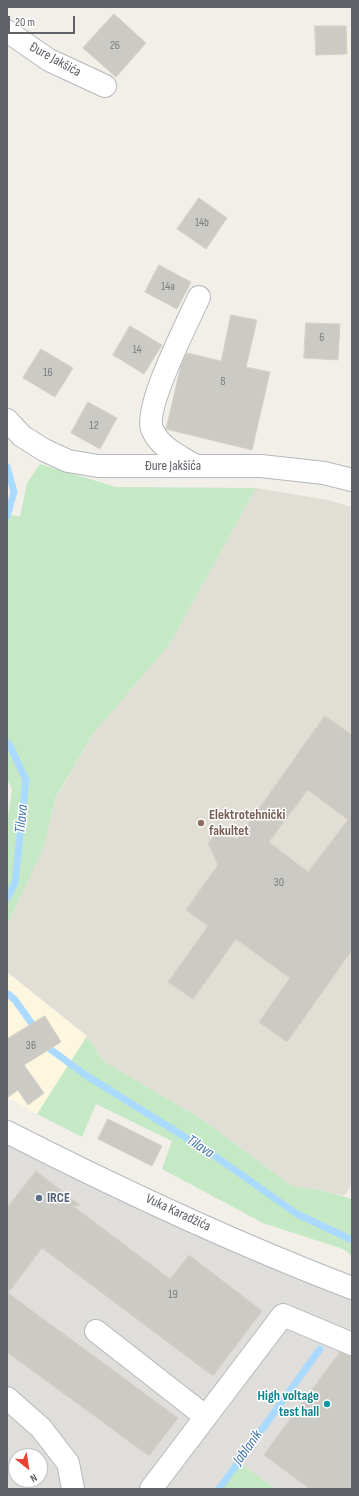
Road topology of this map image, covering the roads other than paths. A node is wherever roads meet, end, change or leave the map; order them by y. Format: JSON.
{"nodes":[{"id":1,"x":7,"y":31,"type":"edge"},
{"id":2,"x":105,"y":86,"type":"dead end"},
{"id":3,"x":199,"y":297,"type":"dead end"},
{"id":4,"x":7,"y":420,"type":"edge"},
{"id":5,"x":196,"y":466,"type":"junction"},
{"id":6,"x":352,"y":480,"type":"edge"},
{"id":7,"x":7,"y":1132,"type":"edge"},
{"id":8,"x":352,"y":1288,"type":"edge"},
{"id":9,"x":96,"y":1331,"type":"dead end"},
{"id":10,"x":352,"y":1344,"type":"edge"},
{"id":11,"x":7,"y":1398,"type":"edge"},
{"id":12,"x":206,"y":1417,"type":"junction"},
{"id":13,"x":73,"y":1489,"type":"edge"},
{"id":14,"x":151,"y":1489,"type":"edge"}],
"edges":[{"from":1,"to":2,"type":"street","name":"Đure Jakšića"},
{"from":3,"to":5,"type":"street"},
{"from":4,"to":5,"type":"street","name":"Đure Jakšića"},
{"from":5,"to":6,"type":"street","name":"Đure Jakšića"},
{"from":7,"to":8,"type":"street","name":"Vuka Karadžića"},
{"from":9,"to":12,"type":"street"},
{"from":10,"to":12,"type":"street"},
{"from":11,"to":13,"type":"street"},
{"from":12,"to":14,"type":"street"}]}
